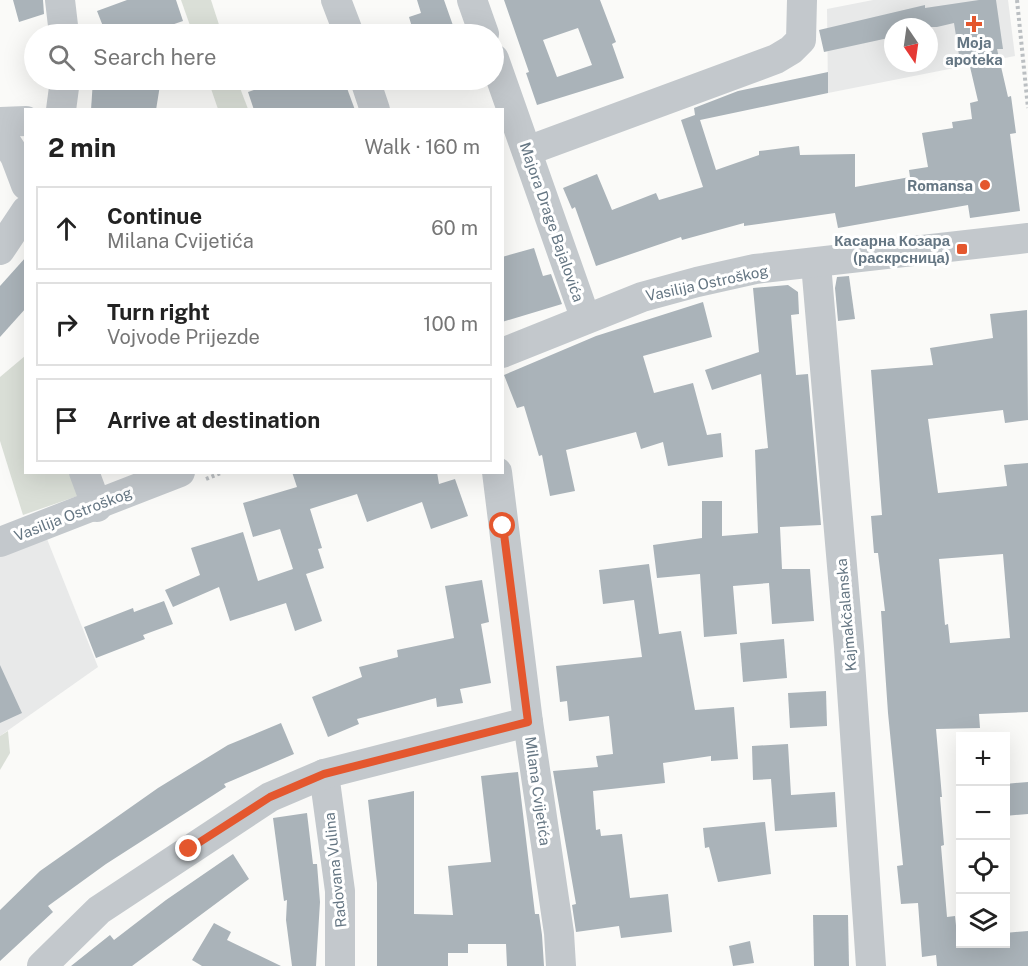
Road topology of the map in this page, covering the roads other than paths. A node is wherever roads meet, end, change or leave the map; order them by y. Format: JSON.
{"nodes":[{"id":1,"x":60,"y":0,"type":"edge"},
{"id":2,"x":336,"y":0,"type":"edge"},
{"id":3,"x":472,"y":0,"type":"edge"},
{"id":4,"x":802,"y":0,"type":"edge"},
{"id":5,"x":63,"y":24,"type":"edge"},
{"id":6,"x":345,"y":24,"type":"edge"},
{"id":7,"x":480,"y":24,"type":"edge"},
{"id":8,"x":504,"y":87,"type":"edge"},
{"id":9,"x":368,"y":90,"type":"edge"},
{"id":10,"x":374,"y":108,"type":"edge"},
{"id":11,"x":24,"y":121,"type":"edge"},
{"id":12,"x":0,"y":122,"type":"edge"},
{"id":13,"x":0,"y":134,"type":"edge"},
{"id":14,"x":527,"y":151,"type":"junction"},
{"id":15,"x":24,"y":180,"type":"edge"},
{"id":16,"x":24,"y":215,"type":"edge"},
{"id":17,"x":1028,"y":238,"type":"edge"},
{"id":18,"x":0,"y":250,"type":"edge"},
{"id":19,"x":816,"y":264,"type":"junction"},
{"id":20,"x":585,"y":317,"type":"junction"},
{"id":21,"x":504,"y":352,"type":"edge"},
{"id":22,"x":85,"y":474,"type":"edge"},
{"id":23,"x":175,"y":474,"type":"edge"},
{"id":24,"x":497,"y":474,"type":"edge"},
{"id":25,"x":97,"y":507,"type":"junction"},
{"id":26,"x":0,"y":542,"type":"edge"},
{"id":27,"x":528,"y":722,"type":"junction"},
{"id":28,"x":324,"y":774,"type":"junction"},
{"id":29,"x":42,"y":966,"type":"edge"},
{"id":30,"x":340,"y":966,"type":"edge"},
{"id":31,"x":561,"y":966,"type":"edge"},
{"id":32,"x":871,"y":966,"type":"edge"}],
"edges":[{"from":1,"to":5,"type":"street"},
{"from":2,"to":6,"type":"street"},
{"from":3,"to":7,"type":"street"},
{"from":4,"to":14,"type":"street"},
{"from":8,"to":14,"type":"street","name":"Majora Drage Bajalovića"},
{"from":9,"to":10,"type":"street"},
{"from":11,"to":12,"type":"street"},
{"from":13,"to":15,"type":"street"},
{"from":14,"to":20,"type":"street","name":"Majora Drage Bajalovića"},
{"from":16,"to":18,"type":"street"},
{"from":17,"to":19,"type":"street","name":"Vasilija Ostroškog"},
{"from":19,"to":20,"type":"street","name":"Vasilija Ostroškog"},
{"from":19,"to":32,"type":"street","name":"Kajmakčalanska"},
{"from":20,"to":21,"type":"street","name":"Vasilija Ostroškog"},
{"from":22,"to":25,"type":"street"},
{"from":23,"to":25,"type":"street","name":"Vasilija Ostroškog"},
{"from":24,"to":27,"type":"street","name":"Milana Cvijetića"},
{"from":25,"to":26,"type":"street","name":"Vasilija Ostroškog"},
{"from":27,"to":28,"type":"street"},
{"from":27,"to":31,"type":"street","name":"Milana Cvijetića"},
{"from":28,"to":29,"type":"street"},
{"from":28,"to":30,"type":"street","name":"Radovana Vulina"}]}
